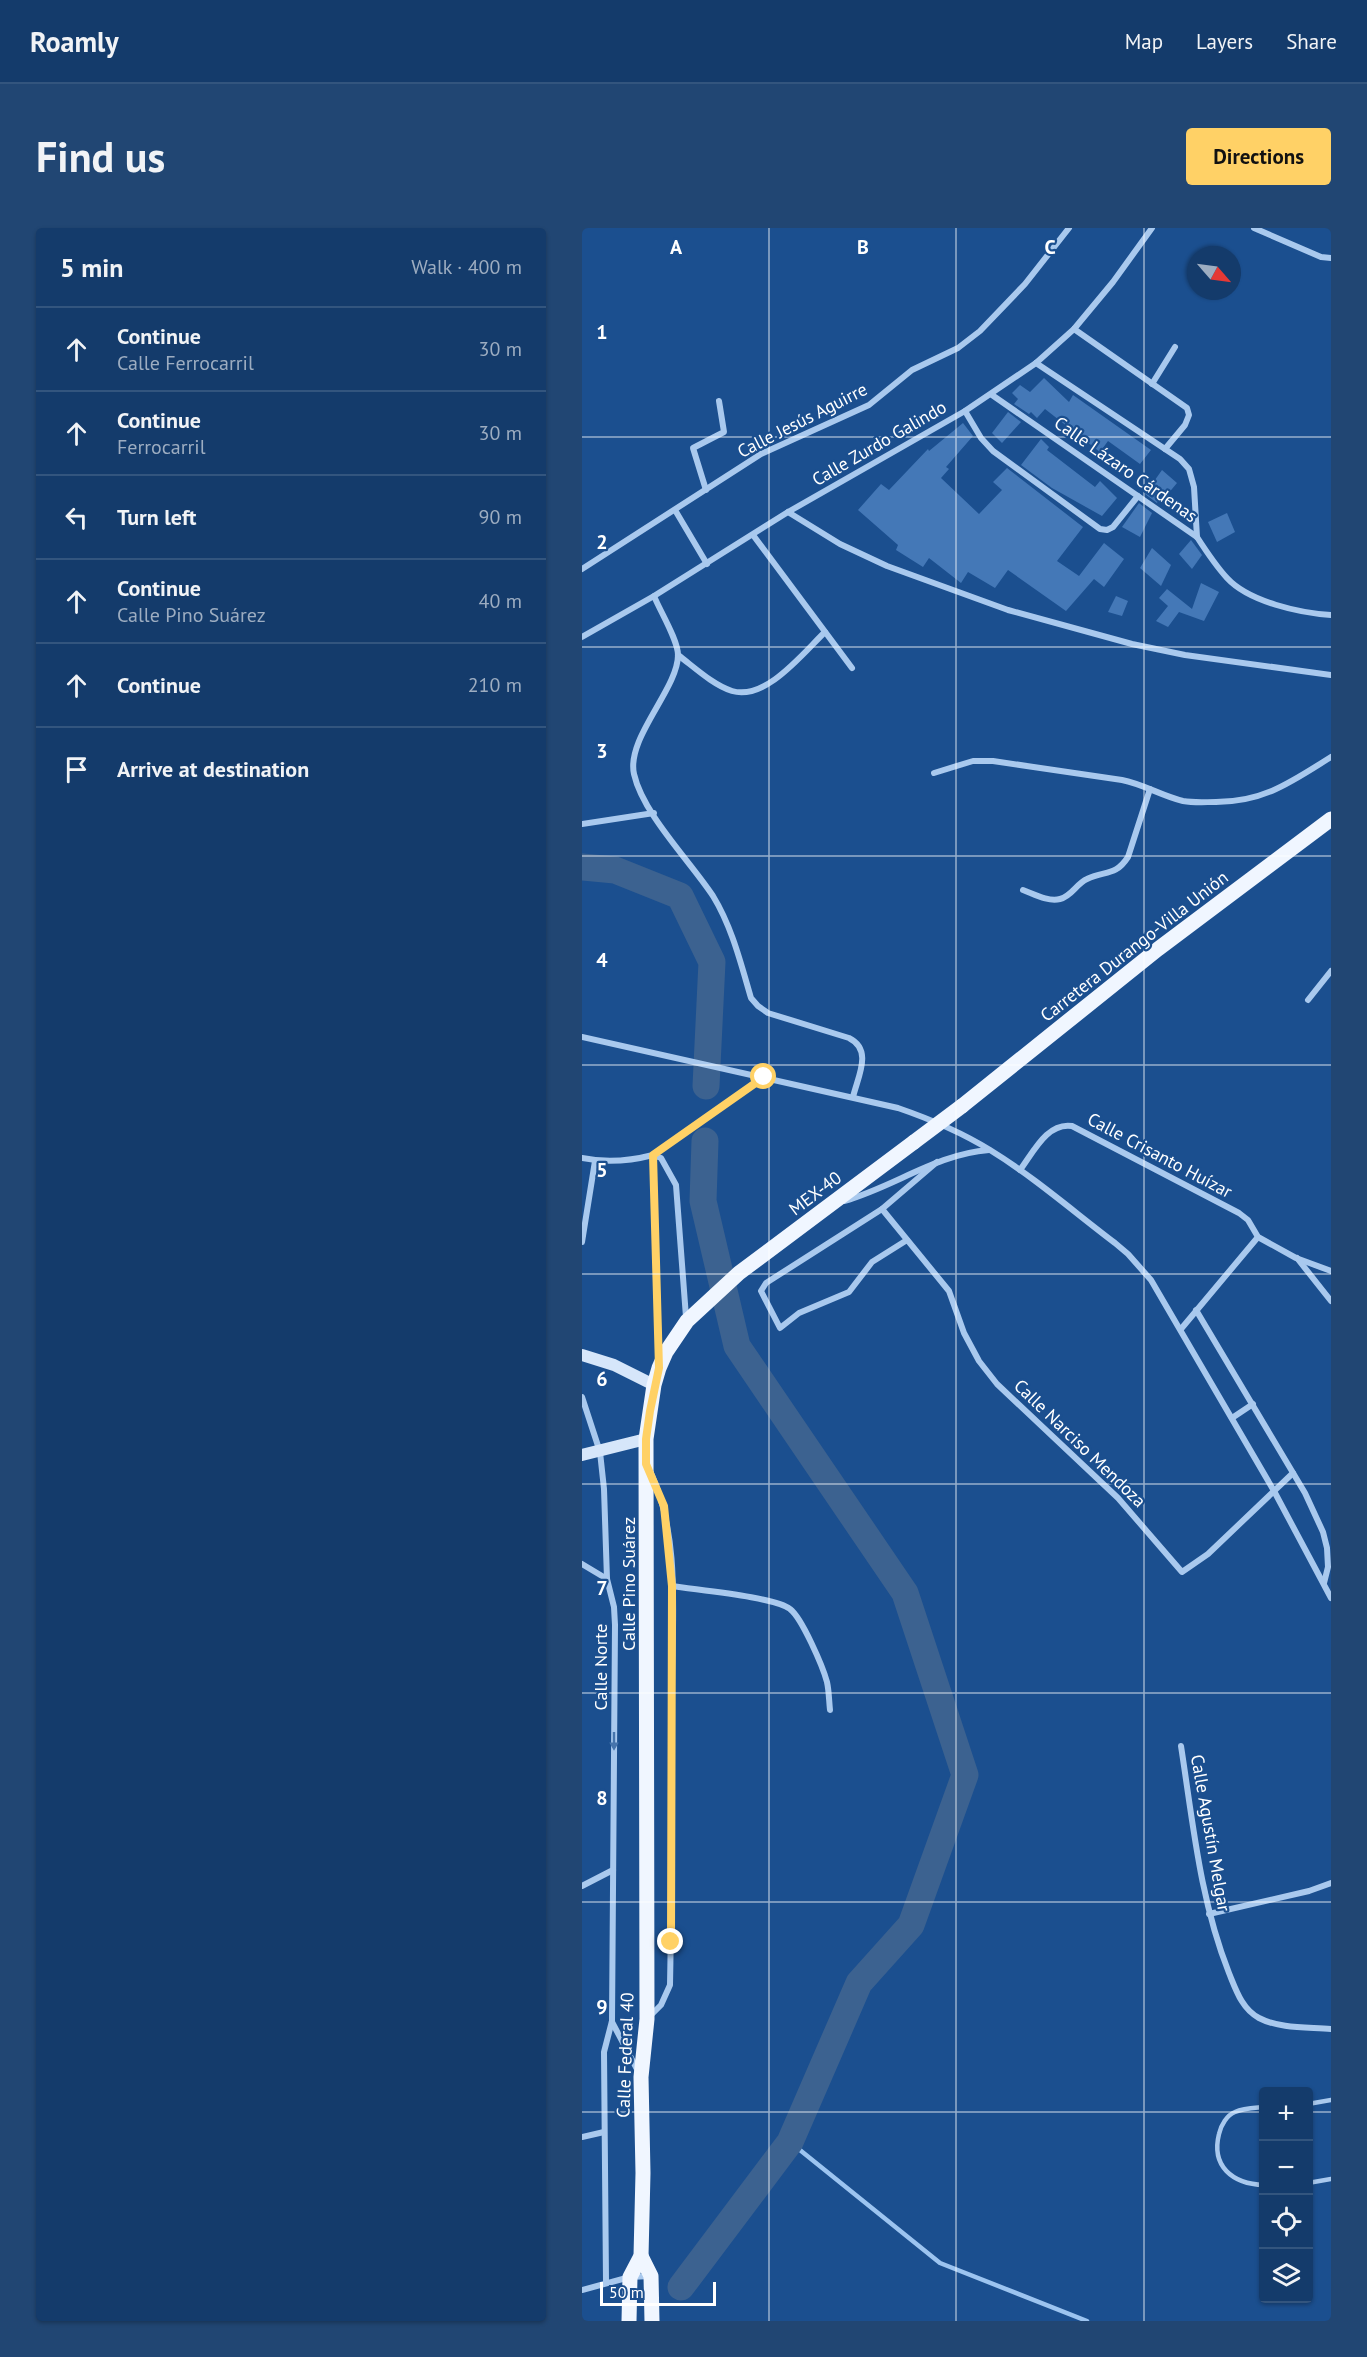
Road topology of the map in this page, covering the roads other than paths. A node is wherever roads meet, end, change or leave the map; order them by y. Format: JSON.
{"nodes":[{"id":1,"x":1069,"y":228,"type":"edge"},
{"id":2,"x":1152,"y":228,"type":"edge"},
{"id":3,"x":1254,"y":228,"type":"edge"},
{"id":4,"x":1331,"y":258,"type":"edge"},
{"id":5,"x":1074,"y":329,"type":"junction"},
{"id":6,"x":1175,"y":347,"type":"dead end"},
{"id":7,"x":1036,"y":363,"type":"junction"},
{"id":8,"x":1152,"y":384,"type":"junction"},
{"id":9,"x":992,"y":395,"type":"junction"},
{"id":10,"x":719,"y":401,"type":"dead end"},
{"id":11,"x":965,"y":411,"type":"junction"},
{"id":12,"x":1164,"y":449,"type":"junction"},
{"id":13,"x":706,"y":490,"type":"junction"},
{"id":14,"x":1138,"y":496,"type":"junction"},
{"id":15,"x":675,"y":510,"type":"junction"},
{"id":16,"x":789,"y":512,"type":"junction"},
{"id":17,"x":753,"y":535,"type":"junction"},
{"id":18,"x":1197,"y":537,"type":"junction"},
{"id":19,"x":707,"y":564,"type":"junction"},
{"id":20,"x":582,"y":569,"type":"edge"},
{"id":21,"x":654,"y":596,"type":"junction"},
{"id":22,"x":1331,"y":615,"type":"edge"},
{"id":23,"x":825,"y":632,"type":"junction"},
{"id":24,"x":582,"y":637,"type":"edge"},
{"id":25,"x":678,"y":655,"type":"junction"},
{"id":26,"x":852,"y":668,"type":"dead end"},
{"id":27,"x":1331,"y":675,"type":"edge"},
{"id":28,"x":1331,"y":757,"type":"edge"},
{"id":29,"x":934,"y":773,"type":"dead end"},
{"id":30,"x":1150,"y":789,"type":"junction"},
{"id":31,"x":654,"y":813,"type":"junction"},
{"id":32,"x":1331,"y":819,"type":"edge"},
{"id":33,"x":582,"y":824,"type":"edge"},
{"id":34,"x":1023,"y":890,"type":"dead end"},
{"id":35,"x":1331,"y":971,"type":"edge"},
{"id":36,"x":1308,"y":1000,"type":"dead end"},
{"id":37,"x":582,"y":1037,"type":"edge"},
{"id":38,"x":764,"y":1077,"type":"junction"},
{"id":39,"x":853,"y":1097,"type":"junction"},
{"id":40,"x":914,"y":1143,"type":"joint"},
{"id":41,"x":990,"y":1150,"type":"junction"},
{"id":42,"x":653,"y":1155,"type":"junction"},
{"id":43,"x":582,"y":1158,"type":"edge"},
{"id":44,"x":595,"y":1161,"type":"junction"},
{"id":45,"x":937,"y":1162,"type":"junction"},
{"id":46,"x":1020,"y":1170,"type":"junction"},
{"id":47,"x":834,"y":1203,"type":"junction"},
{"id":48,"x":882,"y":1209,"type":"junction"},
{"id":49,"x":1258,"y":1237,"type":"junction"},
{"id":50,"x":907,"y":1240,"type":"junction"},
{"id":51,"x":582,"y":1242,"type":"edge"},
{"id":52,"x":1296,"y":1258,"type":"junction"},
{"id":53,"x":1331,"y":1271,"type":"edge"},
{"id":54,"x":1331,"y":1301,"type":"edge"},
{"id":55,"x":1196,"y":1310,"type":"junction"},
{"id":56,"x":687,"y":1321,"type":"junction"},
{"id":57,"x":1181,"y":1329,"type":"junction"},
{"id":58,"x":582,"y":1355,"type":"edge"},
{"id":59,"x":659,"y":1368,"type":"junction"},
{"id":60,"x":654,"y":1385,"type":"junction"},
{"id":61,"x":582,"y":1396,"type":"edge"},
{"id":62,"x":1253,"y":1404,"type":"junction"},
{"id":63,"x":1232,"y":1418,"type":"junction"},
{"id":64,"x":646,"y":1439,"type":"junction"},
{"id":65,"x":600,"y":1452,"type":"junction"},
{"id":66,"x":582,"y":1455,"type":"edge"},
{"id":67,"x":646,"y":1464,"type":"junction"},
{"id":68,"x":1293,"y":1473,"type":"junction"},
{"id":69,"x":1274,"y":1491,"type":"junction"},
{"id":70,"x":582,"y":1564,"type":"edge"},
{"id":71,"x":607,"y":1579,"type":"junction"},
{"id":72,"x":1324,"y":1583,"type":"junction"},
{"id":73,"x":672,"y":1586,"type":"junction"},
{"id":74,"x":1331,"y":1598,"type":"edge"},
{"id":75,"x":830,"y":1710,"type":"dead end"},
{"id":76,"x":1181,"y":1746,"type":"dead end"},
{"id":77,"x":648,"y":1856,"type":"joint"},
{"id":78,"x":613,"y":1870,"type":"junction"},
{"id":79,"x":1331,"y":1883,"type":"edge"},
{"id":80,"x":582,"y":1886,"type":"edge"},
{"id":81,"x":1209,"y":1914,"type":"junction"},
{"id":82,"x":647,"y":2019,"type":"junction"},
{"id":83,"x":612,"y":2021,"type":"junction"},
{"id":84,"x":1331,"y":2029,"type":"edge"},
{"id":85,"x":641,"y":2077,"type":"junction"},
{"id":86,"x":1331,"y":2100,"type":"edge"},
{"id":87,"x":1313,"y":2103,"type":"edge"},
{"id":88,"x":1259,"y":2107,"type":"edge"},
{"id":89,"x":604,"y":2132,"type":"junction"},
{"id":90,"x":582,"y":2137,"type":"edge"},
{"id":91,"x":1331,"y":2179,"type":"edge"},
{"id":92,"x":1313,"y":2182,"type":"edge"},
{"id":93,"x":1259,"y":2184,"type":"edge"},
{"id":94,"x":640,"y":2256,"type":"junction"},
{"id":95,"x":651,"y":2276,"type":"junction"},
{"id":96,"x":630,"y":2277,"type":"junction"},
{"id":97,"x":606,"y":2282,"type":"junction"},
{"id":98,"x":582,"y":2290,"type":"edge"},
{"id":99,"x":629,"y":2321,"type":"edge"},
{"id":100,"x":652,"y":2321,"type":"edge"}],
"edges":[{"from":1,"to":13,"type":"street","name":"Calle Jesús Aguirre"},
{"from":2,"to":5,"type":"street","name":"Calle Zurdo Galindo"},
{"from":3,"to":4,"type":"street"},
{"from":5,"to":7,"type":"street","name":"Calle Zurdo Galindo"},
{"from":5,"to":8,"type":"street"},
{"from":6,"to":8,"type":"street"},
{"from":7,"to":9,"type":"street","name":"Calle Zurdo Galindo"},
{"from":7,"to":12,"type":"street"},
{"from":8,"to":12,"type":"street"},
{"from":9,"to":11,"type":"street","name":"Calle Zurdo Galindo"},
{"from":9,"to":14,"type":"street","name":"Calle Lázaro Cárdenas"},
{"from":10,"to":13,"type":"street"},
{"from":11,"to":14,"type":"street"},
{"from":11,"to":16,"type":"street","name":"Calle Zurdo Galindo"},
{"from":12,"to":18,"type":"street"},
{"from":13,"to":15,"type":"street","name":"Calle Jesús Aguirre"},
{"from":14,"to":18,"type":"street","name":"Calle Lázaro Cárdenas"},
{"from":15,"to":19,"type":"street"},
{"from":15,"to":20,"type":"street","name":"Calle Jesús Aguirre"},
{"from":16,"to":17,"type":"street","name":"Calle Zurdo Galindo"},
{"from":16,"to":27,"type":"street"},
{"from":17,"to":19,"type":"street","name":"Calle Zurdo Galindo"},
{"from":17,"to":23,"type":"street"},
{"from":18,"to":22,"type":"street","name":"Calle Lázaro Cárdenas"},
{"from":19,"to":21,"type":"street","name":"Calle Zurdo Galindo"},
{"from":21,"to":24,"type":"street","name":"Calle Zurdo Galindo"},
{"from":21,"to":25,"type":"street"},
{"from":23,"to":25,"type":"street"},
{"from":23,"to":26,"type":"street"},
{"from":25,"to":31,"type":"street"},
{"from":28,"to":30,"type":"street"},
{"from":29,"to":30,"type":"street"},
{"from":30,"to":34,"type":"street"},
{"from":31,"to":33,"type":"street"},
{"from":31,"to":39,"type":"street"},
{"from":32,"to":40,"type":"main road","name":"Carretera Durango-Villa Unión","bridge":true},
{"from":35,"to":36,"type":"street"},
{"from":37,"to":38,"type":"street"},
{"from":38,"to":39,"type":"street"},
{"from":38,"to":42,"type":"street"},
{"from":39,"to":41,"type":"street"},
{"from":40,"to":47,"type":"main road","name":"MEX-40"},
{"from":41,"to":45,"type":"street"},
{"from":41,"to":46,"type":"street"},
{"from":42,"to":44,"type":"street"},
{"from":42,"to":56,"type":"street"},
{"from":42,"to":59,"type":"street"},
{"from":43,"to":44,"type":"street"},
{"from":44,"to":51,"type":"street"},
{"from":45,"to":47,"type":"street"},
{"from":45,"to":48,"type":"street"},
{"from":46,"to":49,"type":"street","name":"Calle Crisanto Huízar"},
{"from":46,"to":57,"type":"street"},
{"from":47,"to":56,"type":"main road","name":"MEX-40"},
{"from":48,"to":50,"type":"street","name":"Calle Narciso Mendoza"},
{"from":48,"to":50,"type":"street"},
{"from":49,"to":52,"type":"street","name":"Calle Crisanto Huízar"},
{"from":49,"to":55,"type":"street"},
{"from":50,"to":69,"type":"street","name":"Calle Narciso Mendoza"},
{"from":52,"to":53,"type":"street","name":"Calle Crisanto Huízar"},
{"from":52,"to":54,"type":"street"},
{"from":55,"to":57,"type":"street"},
{"from":55,"to":62,"type":"street"},
{"from":56,"to":59,"type":"main road","name":"Calle Pino Suárez"},
{"from":57,"to":63,"type":"street"},
{"from":58,"to":60,"type":"street"},
{"from":59,"to":60,"type":"main road","name":"Calle Pino Suárez"},
{"from":60,"to":64,"type":"main road","name":"Calle Pino Suárez"},
{"from":61,"to":65,"type":"street","name":"Calle Norte"},
{"from":62,"to":63,"type":"street"},
{"from":62,"to":68,"type":"street"},
{"from":63,"to":69,"type":"street"},
{"from":64,"to":65,"type":"street"},
{"from":64,"to":67,"type":"main road","name":"Calle Pino Suárez"},
{"from":65,"to":66,"type":"street"},
{"from":65,"to":71,"type":"street","name":"Calle Norte"},
{"from":67,"to":73,"type":"street"},
{"from":67,"to":77,"type":"main road","name":"Calle Pino Suárez"},
{"from":68,"to":69,"type":"street","name":"Calle Narciso Mendoza"},
{"from":68,"to":72,"type":"street"},
{"from":69,"to":72,"type":"street"},
{"from":70,"to":71,"type":"street"},
{"from":71,"to":78,"type":"street","name":"Calle Norte","one_way":true},
{"from":72,"to":74,"type":"street"},
{"from":73,"to":75,"type":"street"},
{"from":73,"to":82,"type":"street"},
{"from":76,"to":81,"type":"street","name":"Calle Agustín Melgar"},
{"from":77,"to":82,"type":"main road","name":"Calle Federal 40"},
{"from":78,"to":80,"type":"street"},
{"from":78,"to":83,"type":"street","name":"Calle Norte"},
{"from":79,"to":81,"type":"street"},
{"from":81,"to":84,"type":"street","name":"Calle Agustín Melgar"},
{"from":82,"to":85,"type":"main road","name":"Calle Federal 40"},
{"from":83,"to":85,"type":"street"},
{"from":83,"to":89,"type":"street"},
{"from":85,"to":94,"type":"main road","name":"Calle Federal 40"},
{"from":86,"to":87,"type":"lane"},
{"from":88,"to":93,"type":"lane"},
{"from":89,"to":90,"type":"street"},
{"from":89,"to":97,"type":"street"},
{"from":91,"to":92,"type":"lane"},
{"from":94,"to":95,"type":"main road"},
{"from":94,"to":96,"type":"main road","name":"Calle Federal 40"},
{"from":95,"to":96,"type":"street"},
{"from":95,"to":100,"type":"main road"},
{"from":96,"to":97,"type":"street"},
{"from":96,"to":99,"type":"main road","name":"Calle Federal 40"},
{"from":97,"to":98,"type":"street"}]}
